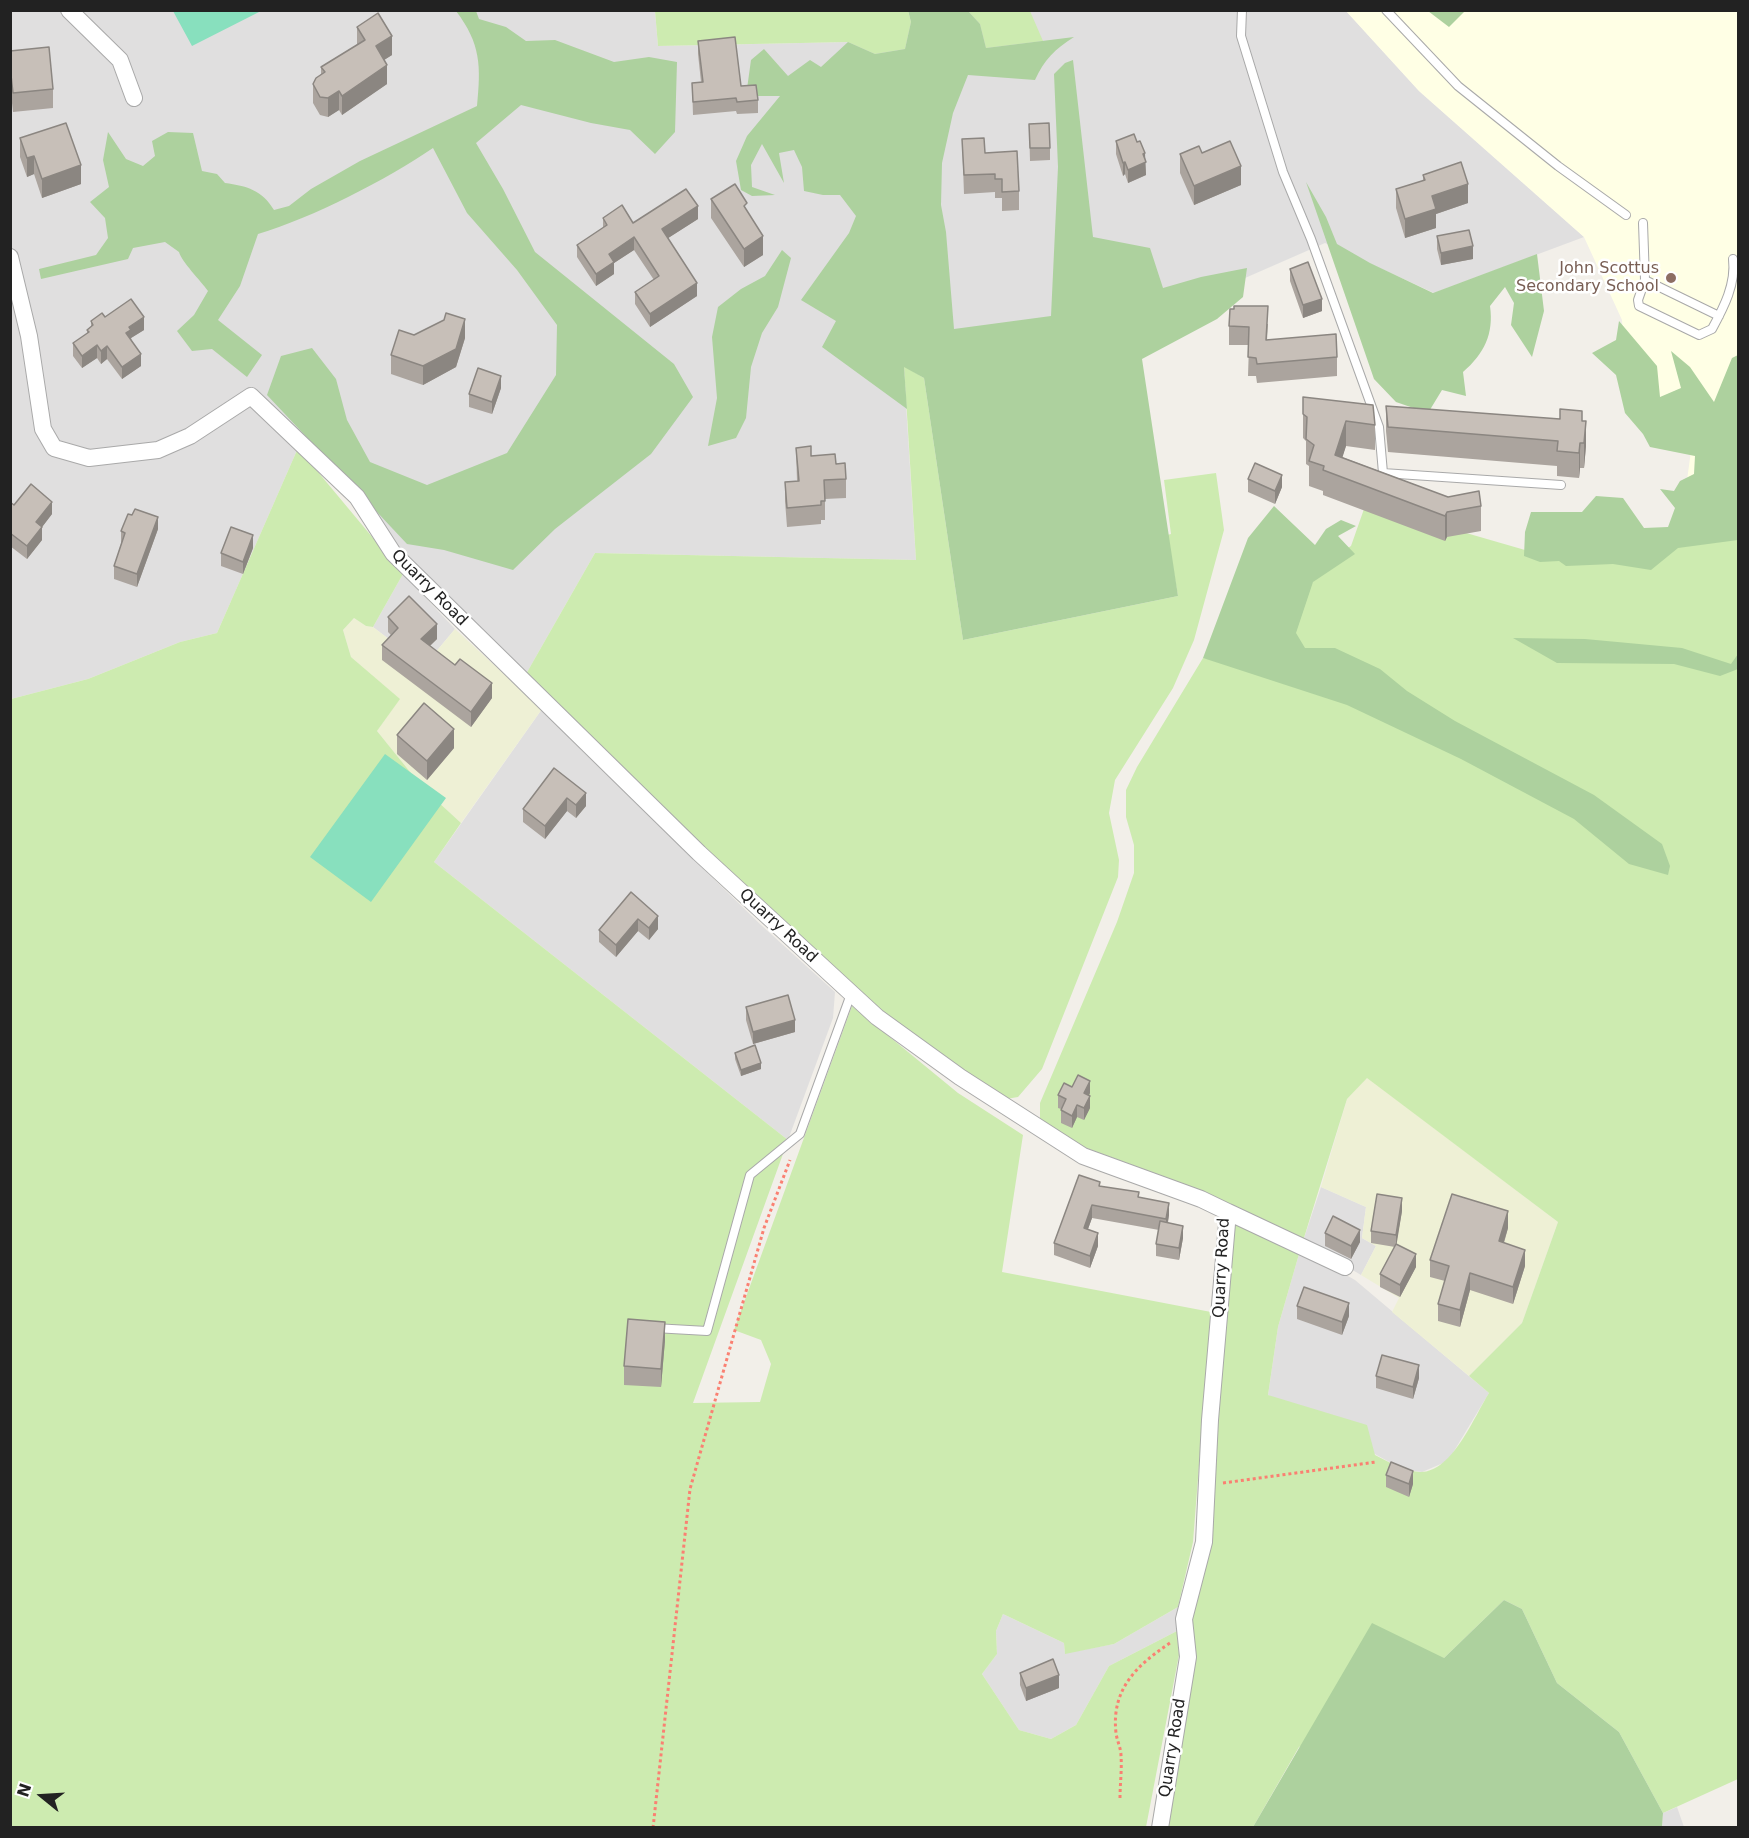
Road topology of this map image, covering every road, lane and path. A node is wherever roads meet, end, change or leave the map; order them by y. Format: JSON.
{"nodes":[{"id":1,"x":69,"y":10,"type":"edge"},
{"id":2,"x":1242,"y":10,"type":"edge"},
{"id":3,"x":1386,"y":10,"type":"edge"},
{"id":4,"x":134,"y":98,"type":"dead end"},
{"id":5,"x":1626,"y":215,"type":"dead end"},
{"id":6,"x":1643,"y":223,"type":"dead end"},
{"id":7,"x":10,"y":257,"type":"edge"},
{"id":8,"x":1733,"y":259,"type":"dead end"},
{"id":9,"x":1645,"y":280,"type":"junction"},
{"id":10,"x":1719,"y":316,"type":"junction"},
{"id":11,"x":1561,"y":485,"type":"dead end"},
{"id":12,"x":851,"y":994,"type":"junction"},
{"id":13,"x":800,"y":1134,"type":"junction"},
{"id":14,"x":1228,"y":1212,"type":"junction"},
{"id":15,"x":1345,"y":1267,"type":"dead end"},
{"id":16,"x":642,"y":1328,"type":"edge"},
{"id":17,"x":1376,"y":1462,"type":"dead end"},
{"id":18,"x":1206,"y":1486,"type":"junction"},
{"id":19,"x":1185,"y":1630,"type":"junction"},
{"id":20,"x":1120,"y":1798,"type":"dead end"},
{"id":21,"x":652,"y":1827,"type":"edge"},
{"id":22,"x":1160,"y":1827,"type":"edge"}],
"edges":[{"from":1,"to":4,"type":"street"},
{"from":2,"to":11,"type":"lane"},
{"from":3,"to":5,"type":"lane"},
{"from":6,"to":9,"type":"lane"},
{"from":7,"to":12,"type":"street","name":"Quarry Road"},
{"from":8,"to":10,"type":"lane"},
{"from":9,"to":10,"type":"lane"},
{"from":9,"to":10,"type":"lane"},
{"from":12,"to":13,"type":"lane"},
{"from":12,"to":14,"type":"street","name":"Quarry Road"},
{"from":13,"to":16,"type":"lane"},
{"from":13,"to":21,"type":"path"},
{"from":14,"to":15,"type":"street"},
{"from":14,"to":18,"type":"street","name":"Quarry Road"},
{"from":17,"to":18,"type":"path"},
{"from":18,"to":19,"type":"street","name":"Quarry Road"},
{"from":19,"to":20,"type":"path"},
{"from":19,"to":22,"type":"street","name":"Quarry Road"}]}
